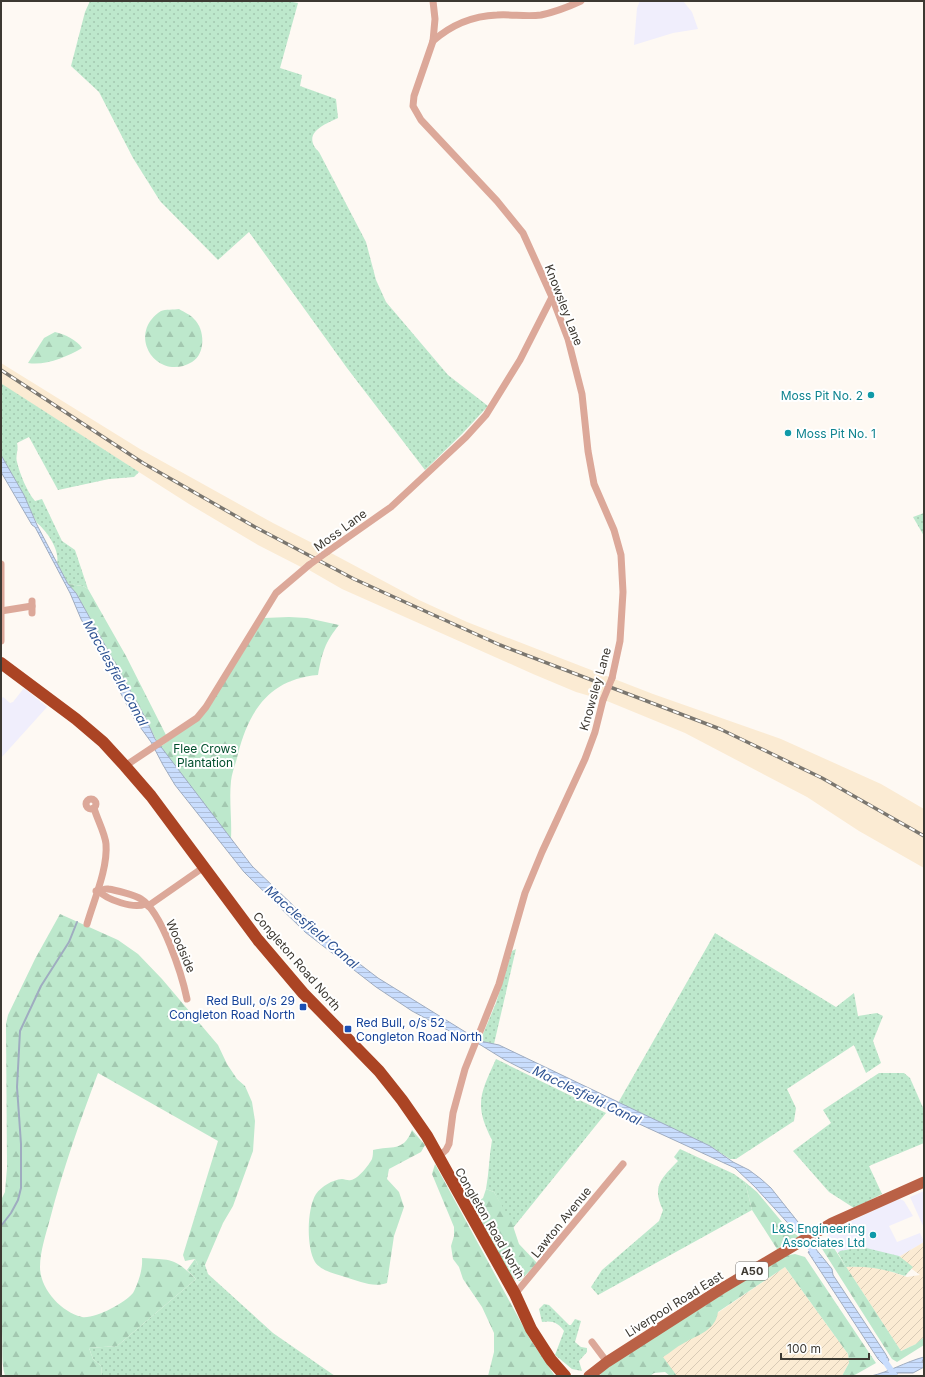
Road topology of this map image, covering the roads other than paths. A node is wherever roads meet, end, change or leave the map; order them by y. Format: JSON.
{"nodes":[{"id":1,"x":433,"y":1,"type":"edge"},
{"id":2,"x":581,"y":1,"type":"edge"},
{"id":3,"x":433,"y":41,"type":"junction"},
{"id":4,"x":552,"y":296,"type":"junction"},
{"id":5,"x":1,"y":564,"type":"edge"},
{"id":6,"x":32,"y":607,"type":"dead end"},
{"id":7,"x":1,"y":612,"type":"edge"},
{"id":8,"x":1,"y":641,"type":"edge"},
{"id":9,"x":1,"y":663,"type":"edge"},
{"id":10,"x":125,"y":766,"type":"junction"},
{"id":11,"x":94,"y":808,"type":"dead end"},
{"id":12,"x":204,"y":867,"type":"junction"},
{"id":13,"x":98,"y":891,"type":"junction"},
{"id":14,"x":146,"y":905,"type":"junction"},
{"id":15,"x":87,"y":924,"type":"dead end"},
{"id":16,"x":187,"y":999,"type":"dead end"},
{"id":17,"x":437,"y":1158,"type":"junction"},
{"id":18,"x":623,"y":1164,"type":"dead end"},
{"id":19,"x":924,"y":1182,"type":"edge"},
{"id":20,"x":514,"y":1294,"type":"junction"},
{"id":21,"x":592,"y":1342,"type":"dead end"},
{"id":22,"x":607,"y":1362,"type":"junction"},
{"id":23,"x":565,"y":1376,"type":"edge"},
{"id":24,"x":589,"y":1376,"type":"edge"}],
"edges":[{"from":1,"to":3,"type":"street","name":"Knowsley Lane"},
{"from":2,"to":3,"type":"street"},
{"from":3,"to":4,"type":"street","name":"Knowsley Lane"},
{"from":4,"to":10,"type":"street","name":"Moss Lane","bridge":true},
{"from":4,"to":17,"type":"street","name":"Knowsley Lane","bridge":true},
{"from":5,"to":7,"type":"street"},
{"from":6,"to":7,"type":"street"},
{"from":7,"to":8,"type":"street"},
{"from":9,"to":10,"type":"highway","name":"Congleton Road North"},
{"from":10,"to":12,"type":"highway","name":"Congleton Road North"},
{"from":11,"to":13,"type":"street"},
{"from":12,"to":14,"type":"street"},
{"from":12,"to":17,"type":"highway","name":"Congleton Road North"},
{"from":13,"to":14,"type":"street"},
{"from":13,"to":15,"type":"street"},
{"from":14,"to":16,"type":"street","name":"Woodside"},
{"from":17,"to":20,"type":"highway","name":"Congleton Road North"},
{"from":18,"to":20,"type":"street","name":"Lawton Avenue"},
{"from":19,"to":22,"type":"main road","name":"Liverpool Road East","number":"A50"},
{"from":20,"to":23,"type":"highway","name":"Congleton Road North"},
{"from":21,"to":22,"type":"street"},
{"from":22,"to":24,"type":"main road","name":"Liverpool Road East","number":"A50"}]}
